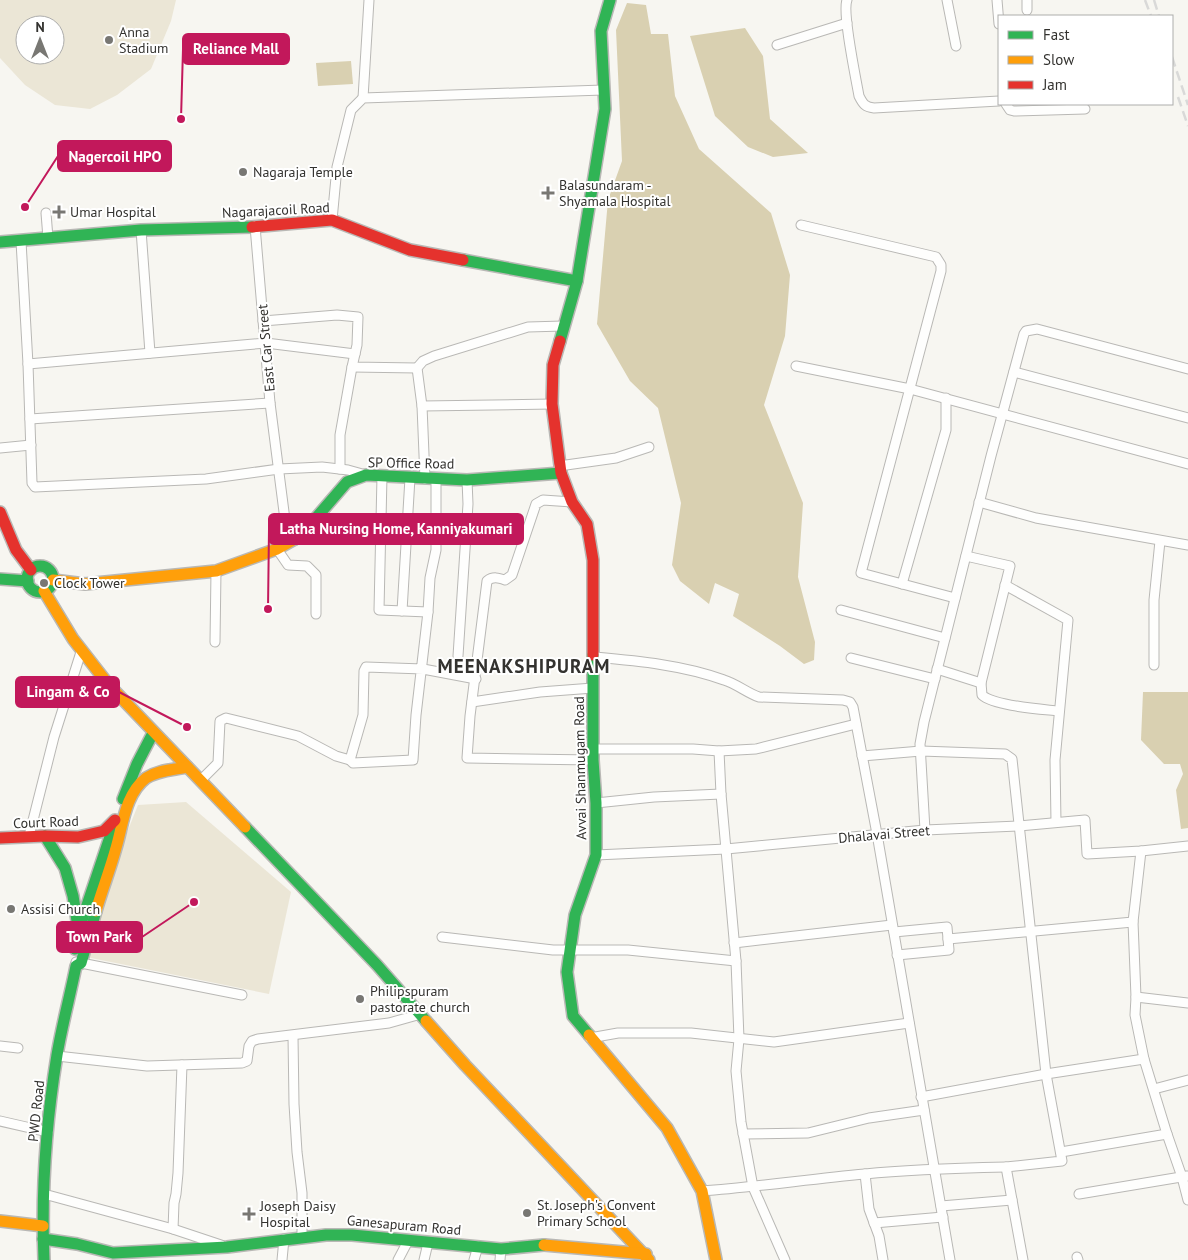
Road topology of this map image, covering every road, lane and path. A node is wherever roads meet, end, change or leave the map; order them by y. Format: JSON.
{"nodes":[{"id":1,"x":369,"y":0,"type":"edge"},
{"id":2,"x":610,"y":0,"type":"edge"},
{"id":3,"x":847,"y":0,"type":"edge"},
{"id":4,"x":947,"y":0,"type":"edge"},
{"id":5,"x":997,"y":0,"type":"edge"},
{"id":6,"x":998,"y":15,"type":"edge"},
{"id":7,"x":847,"y":23,"type":"junction"},
{"id":8,"x":777,"y":45,"type":"dead end"},
{"id":9,"x":956,"y":46,"type":"dead end"},
{"id":10,"x":603,"y":90,"type":"junction"},
{"id":11,"x":363,"y":98,"type":"junction"},
{"id":12,"x":998,"y":101,"type":"edge"},
{"id":13,"x":1007,"y":105,"type":"edge"},
{"id":14,"x":1085,"y":109,"type":"dead end"},
{"id":15,"x":46,"y":213,"type":"dead end"},
{"id":16,"x":332,"y":220,"type":"junction"},
{"id":17,"x":801,"y":225,"type":"dead end"},
{"id":18,"x":255,"y":226,"type":"junction"},
{"id":19,"x":141,"y":230,"type":"junction"},
{"id":20,"x":48,"y":238,"type":"junction"},
{"id":21,"x":21,"y":241,"type":"junction"},
{"id":22,"x":0,"y":242,"type":"edge"},
{"id":23,"x":576,"y":281,"type":"junction"},
{"id":24,"x":263,"y":321,"type":"junction"},
{"id":25,"x":563,"y":326,"type":"junction"},
{"id":26,"x":266,"y":342,"type":"junction"},
{"id":27,"x":150,"y":354,"type":"junction"},
{"id":28,"x":355,"y":354,"type":"junction"},
{"id":29,"x":28,"y":364,"type":"junction"},
{"id":30,"x":796,"y":366,"type":"dead end"},
{"id":31,"x":352,"y":368,"type":"junction"},
{"id":32,"x":418,"y":368,"type":"junction"},
{"id":33,"x":1188,"y":369,"type":"edge"},
{"id":34,"x":1014,"y":372,"type":"junction"},
{"id":35,"x":910,"y":389,"type":"junction"},
{"id":36,"x":946,"y":398,"type":"junction"},
{"id":37,"x":270,"y":403,"type":"junction"},
{"id":38,"x":552,"y":404,"type":"junction"},
{"id":39,"x":422,"y":406,"type":"junction"},
{"id":40,"x":1003,"y":414,"type":"junction"},
{"id":41,"x":1188,"y":418,"type":"edge"},
{"id":42,"x":30,"y":419,"type":"junction"},
{"id":43,"x":31,"y":445,"type":"junction"},
{"id":44,"x":649,"y":447,"type":"dead end"},
{"id":45,"x":0,"y":448,"type":"edge"},
{"id":46,"x":1188,"y":464,"type":"edge"},
{"id":47,"x":279,"y":469,"type":"junction"},
{"id":48,"x":340,"y":469,"type":"junction"},
{"id":49,"x":560,"y":470,"type":"junction"},
{"id":50,"x":366,"y":475,"type":"junction"},
{"id":51,"x":382,"y":476,"type":"junction"},
{"id":52,"x":410,"y":478,"type":"junction"},
{"id":53,"x":431,"y":478,"type":"junction"},
{"id":54,"x":467,"y":480,"type":"junction"},
{"id":55,"x":572,"y":502,"type":"junction"},
{"id":56,"x":979,"y":502,"type":"junction"},
{"id":57,"x":0,"y":512,"type":"edge"},
{"id":58,"x":1160,"y":541,"type":"junction"},
{"id":59,"x":288,"y":543,"type":"junction"},
{"id":60,"x":1188,"y":545,"type":"edge"},
{"id":61,"x":277,"y":549,"type":"junction"},
{"id":62,"x":966,"y":556,"type":"junction"},
{"id":63,"x":31,"y":570,"type":"junction"},
{"id":64,"x":216,"y":571,"type":"junction"},
{"id":65,"x":0,"y":579,"type":"edge"},
{"id":66,"x":53,"y":580,"type":"junction"},
{"id":67,"x":28,"y":581,"type":"junction"},
{"id":68,"x":902,"y":584,"type":"junction"},
{"id":69,"x":1005,"y":585,"type":"junction"},
{"id":70,"x":44,"y":591,"type":"junction"},
{"id":71,"x":955,"y":598,"type":"junction"},
{"id":72,"x":841,"y":610,"type":"dead end"},
{"id":73,"x":402,"y":612,"type":"junction"},
{"id":74,"x":428,"y":612,"type":"junction"},
{"id":75,"x":316,"y":614,"type":"dead end"},
{"id":76,"x":945,"y":638,"type":"junction"},
{"id":77,"x":215,"y":642,"type":"dead end"},
{"id":78,"x":81,"y":652,"type":"junction"},
{"id":79,"x":458,"y":656,"type":"dead end"},
{"id":80,"x":594,"y":657,"type":"junction"},
{"id":81,"x":851,"y":658,"type":"dead end"},
{"id":82,"x":1154,"y":664,"type":"dead end"},
{"id":83,"x":423,"y":669,"type":"junction"},
{"id":84,"x":937,"y":670,"type":"junction"},
{"id":85,"x":476,"y":679,"type":"junction"},
{"id":86,"x":934,"y":679,"type":"junction"},
{"id":87,"x":981,"y":683,"type":"junction"},
{"id":88,"x":593,"y":688,"type":"junction"},
{"id":89,"x":472,"y":702,"type":"junction"},
{"id":90,"x":1058,"y":711,"type":"junction"},
{"id":91,"x":856,"y":724,"type":"junction"},
{"id":92,"x":153,"y":733,"type":"junction"},
{"id":93,"x":720,"y":751,"type":"junction"},
{"id":94,"x":921,"y":751,"type":"junction"},
{"id":95,"x":593,"y":754,"type":"junction"},
{"id":96,"x":862,"y":756,"type":"junction"},
{"id":97,"x":350,"y":760,"type":"junction"},
{"id":98,"x":187,"y":767,"type":"junction"},
{"id":99,"x":202,"y":780,"type":"junction"},
{"id":100,"x":721,"y":794,"type":"junction"},
{"id":101,"x":596,"y":803,"type":"junction"},
{"id":102,"x":117,"y":818,"type":"junction"},
{"id":103,"x":1056,"y":822,"type":"junction"},
{"id":104,"x":1019,"y":826,"type":"junction"},
{"id":105,"x":924,"y":830,"type":"junction"},
{"id":106,"x":877,"y":834,"type":"junction"},
{"id":107,"x":29,"y":836,"type":"junction"},
{"id":108,"x":45,"y":836,"type":"junction"},
{"id":109,"x":0,"y":838,"type":"edge"},
{"id":110,"x":1188,"y":846,"type":"edge"},
{"id":111,"x":726,"y":849,"type":"junction"},
{"id":112,"x":1141,"y":851,"type":"junction"},
{"id":113,"x":596,"y":855,"type":"junction"},
{"id":114,"x":1133,"y":922,"type":"junction"},
{"id":115,"x":893,"y":929,"type":"junction"},
{"id":116,"x":1031,"y":931,"type":"junction"},
{"id":117,"x":78,"y":932,"type":"junction"},
{"id":118,"x":442,"y":937,"type":"dead end"},
{"id":119,"x":948,"y":939,"type":"junction"},
{"id":120,"x":734,"y":943,"type":"junction"},
{"id":121,"x":569,"y":950,"type":"junction"},
{"id":122,"x":897,"y":955,"type":"junction"},
{"id":123,"x":736,"y":961,"type":"junction"},
{"id":124,"x":77,"y":963,"type":"junction"},
{"id":125,"x":242,"y":995,"type":"dead end"},
{"id":126,"x":1136,"y":997,"type":"junction"},
{"id":127,"x":1188,"y":1003,"type":"edge"},
{"id":128,"x":421,"y":1014,"type":"junction"},
{"id":129,"x":909,"y":1023,"type":"junction"},
{"id":130,"x":293,"y":1036,"type":"junction"},
{"id":131,"x":590,"y":1038,"type":"junction"},
{"id":132,"x":739,"y":1039,"type":"junction"},
{"id":133,"x":0,"y":1046,"type":"edge"},
{"id":134,"x":18,"y":1048,"type":"dead end"},
{"id":135,"x":57,"y":1056,"type":"junction"},
{"id":136,"x":1144,"y":1059,"type":"junction"},
{"id":137,"x":182,"y":1065,"type":"junction"},
{"id":138,"x":1046,"y":1074,"type":"junction"},
{"id":139,"x":1188,"y":1080,"type":"edge"},
{"id":140,"x":1154,"y":1089,"type":"junction"},
{"id":141,"x":921,"y":1097,"type":"junction"},
{"id":142,"x":924,"y":1110,"type":"junction"},
{"id":143,"x":0,"y":1122,"type":"edge"},
{"id":144,"x":48,"y":1132,"type":"junction"},
{"id":145,"x":743,"y":1134,"type":"junction"},
{"id":146,"x":1166,"y":1134,"type":"junction"},
{"id":147,"x":1060,"y":1152,"type":"junction"},
{"id":148,"x":1006,"y":1167,"type":"junction"},
{"id":149,"x":934,"y":1168,"type":"junction"},
{"id":150,"x":865,"y":1174,"type":"junction"},
{"id":151,"x":1185,"y":1176,"type":"edge"},
{"id":152,"x":753,"y":1187,"type":"junction"},
{"id":153,"x":702,"y":1191,"type":"junction"},
{"id":154,"x":44,"y":1194,"type":"junction"},
{"id":155,"x":1079,"y":1194,"type":"dead end"},
{"id":156,"x":1012,"y":1200,"type":"junction"},
{"id":157,"x":1188,"y":1200,"type":"edge"},
{"id":158,"x":940,"y":1206,"type":"junction"},
{"id":159,"x":943,"y":1217,"type":"junction"},
{"id":160,"x":0,"y":1222,"type":"edge"},
{"id":161,"x":874,"y":1223,"type":"junction"},
{"id":162,"x":43,"y":1226,"type":"junction"},
{"id":163,"x":173,"y":1229,"type":"junction"},
{"id":164,"x":302,"y":1238,"type":"junction"},
{"id":165,"x":43,"y":1239,"type":"junction"},
{"id":166,"x":284,"y":1239,"type":"junction"},
{"id":167,"x":408,"y":1241,"type":"junction"},
{"id":168,"x":428,"y":1243,"type":"junction"},
{"id":169,"x":478,"y":1246,"type":"junction"},
{"id":170,"x":227,"y":1247,"type":"junction"},
{"id":171,"x":501,"y":1254,"type":"edge"},
{"id":172,"x":647,"y":1257,"type":"edge"},
{"id":173,"x":44,"y":1260,"type":"edge"},
{"id":174,"x":282,"y":1260,"type":"edge"},
{"id":175,"x":398,"y":1260,"type":"edge"},
{"id":176,"x":424,"y":1260,"type":"edge"},
{"id":177,"x":474,"y":1260,"type":"edge"},
{"id":178,"x":716,"y":1260,"type":"edge"},
{"id":179,"x":785,"y":1260,"type":"edge"},
{"id":180,"x":882,"y":1260,"type":"edge"},
{"id":181,"x":950,"y":1260,"type":"edge"},
{"id":182,"x":1023,"y":1260,"type":"edge"}],
"edges":[{"from":1,"to":11,"type":"street"},
{"from":2,"to":10,"type":"main road","name":"Avvai Shanmugam Road"},
{"from":3,"to":7,"type":"street"},
{"from":4,"to":9,"type":"street"},
{"from":5,"to":6,"type":"street"},
{"from":7,"to":8,"type":"street"},
{"from":7,"to":12,"type":"street"},
{"from":10,"to":11,"type":"street"},
{"from":10,"to":23,"type":"main road","name":"Avvai Shanmugam Road"},
{"from":11,"to":16,"type":"street"},
{"from":13,"to":14,"type":"street"},
{"from":15,"to":20,"type":"street"},
{"from":16,"to":18,"type":"main road","name":"Nagarajacoil Road"},
{"from":16,"to":23,"type":"main road","name":"Nagarajacoil Road"},
{"from":17,"to":35,"type":"street"},
{"from":18,"to":19,"type":"main road","name":"Nagarajacoil Road"},
{"from":18,"to":24,"type":"street","name":"East Car Street"},
{"from":19,"to":20,"type":"main road","name":"Nagarajacoil Road"},
{"from":19,"to":27,"type":"street"},
{"from":20,"to":21,"type":"main road","name":"Nagarajacoil Road"},
{"from":21,"to":22,"type":"main road","name":"Nagarajacoil Road"},
{"from":21,"to":29,"type":"street"},
{"from":23,"to":25,"type":"main road","name":"Avvai Shanmugam Road"},
{"from":24,"to":26,"type":"street","name":"East Car Street"},
{"from":24,"to":28,"type":"street"},
{"from":25,"to":32,"type":"street"},
{"from":25,"to":38,"type":"main road","name":"Avvai Shanmugam Road"},
{"from":26,"to":27,"type":"street"},
{"from":26,"to":28,"type":"street"},
{"from":26,"to":37,"type":"street","name":"East Car Street"},
{"from":27,"to":29,"type":"street"},
{"from":28,"to":31,"type":"street"},
{"from":29,"to":42,"type":"street"},
{"from":30,"to":35,"type":"street"},
{"from":31,"to":32,"type":"street"},
{"from":31,"to":48,"type":"street"},
{"from":32,"to":39,"type":"street"},
{"from":33,"to":34,"type":"street"},
{"from":34,"to":40,"type":"street"},
{"from":34,"to":41,"type":"street"},
{"from":35,"to":36,"type":"street"},
{"from":35,"to":68,"type":"street"},
{"from":36,"to":40,"type":"street"},
{"from":36,"to":68,"type":"street"},
{"from":37,"to":42,"type":"street"},
{"from":37,"to":47,"type":"street","name":"East Car Street"},
{"from":38,"to":39,"type":"street"},
{"from":38,"to":49,"type":"main road","name":"Avvai Shanmugam Road"},
{"from":39,"to":53,"type":"street"},
{"from":40,"to":46,"type":"street"},
{"from":40,"to":56,"type":"street"},
{"from":42,"to":43,"type":"street"},
{"from":43,"to":45,"type":"street"},
{"from":43,"to":47,"type":"street"},
{"from":44,"to":49,"type":"street"},
{"from":47,"to":48,"type":"street"},
{"from":47,"to":59,"type":"street","name":"East Car Street"},
{"from":48,"to":50,"type":"street"},
{"from":49,"to":54,"type":"main road","name":"SP Office Road"},
{"from":49,"to":55,"type":"main road","name":"Avvai Shanmugam Road"},
{"from":50,"to":51,"type":"main road","name":"SP Office Road"},
{"from":50,"to":59,"type":"main road","name":"SP Office Road"},
{"from":51,"to":52,"type":"main road","name":"SP Office Road"},
{"from":51,"to":73,"type":"street"},
{"from":52,"to":53,"type":"main road","name":"SP Office Road"},
{"from":52,"to":73,"type":"street"},
{"from":53,"to":54,"type":"main road","name":"SP Office Road"},
{"from":53,"to":74,"type":"street"},
{"from":54,"to":79,"type":"street"},
{"from":55,"to":80,"type":"main road","name":"Avvai Shanmugam Road"},
{"from":55,"to":85,"type":"street"},
{"from":56,"to":58,"type":"street"},
{"from":56,"to":62,"type":"street"},
{"from":57,"to":63,"type":"main road"},
{"from":58,"to":60,"type":"street"},
{"from":58,"to":82,"type":"street"},
{"from":59,"to":61,"type":"main road","name":"SP Office Road"},
{"from":61,"to":64,"type":"main road","name":"SP Office Road"},
{"from":61,"to":75,"type":"street"},
{"from":62,"to":69,"type":"street"},
{"from":62,"to":71,"type":"street"},
{"from":63,"to":66,"type":"main road"},
{"from":63,"to":67,"type":"main road"},
{"from":64,"to":66,"type":"main road","name":"SP Office Road"},
{"from":64,"to":77,"type":"street"},
{"from":65,"to":67,"type":"main road"},
{"from":66,"to":70,"type":"main road"},
{"from":67,"to":70,"type":"main road"},
{"from":68,"to":71,"type":"street"},
{"from":69,"to":87,"type":"street"},
{"from":69,"to":90,"type":"street"},
{"from":70,"to":78,"type":"main road"},
{"from":71,"to":76,"type":"street"},
{"from":72,"to":76,"type":"street"},
{"from":73,"to":74,"type":"street"},
{"from":74,"to":83,"type":"street"},
{"from":76,"to":84,"type":"street"},
{"from":78,"to":92,"type":"main road"},
{"from":78,"to":107,"type":"street"},
{"from":80,"to":88,"type":"main road","name":"Avvai Shanmugam Road"},
{"from":80,"to":91,"type":"street"},
{"from":81,"to":86,"type":"street"},
{"from":83,"to":85,"type":"street"},
{"from":83,"to":97,"type":"street"},
{"from":83,"to":97,"type":"street"},
{"from":84,"to":86,"type":"street"},
{"from":84,"to":87,"type":"street"},
{"from":85,"to":89,"type":"street"},
{"from":86,"to":94,"type":"street"},
{"from":87,"to":90,"type":"street"},
{"from":88,"to":89,"type":"street"},
{"from":88,"to":95,"type":"main road","name":"Avvai Shanmugam Road"},
{"from":89,"to":95,"type":"street"},
{"from":90,"to":103,"type":"street"},
{"from":91,"to":93,"type":"street"},
{"from":91,"to":96,"type":"street"},
{"from":92,"to":98,"type":"main road"},
{"from":92,"to":102,"type":"main road","name":"PWD Road"},
{"from":93,"to":95,"type":"street"},
{"from":93,"to":100,"type":"street"},
{"from":94,"to":96,"type":"street"},
{"from":94,"to":104,"type":"street"},
{"from":94,"to":105,"type":"street"},
{"from":95,"to":101,"type":"main road","name":"Avvai Shanmugam Road"},
{"from":96,"to":106,"type":"street"},
{"from":97,"to":99,"type":"street"},
{"from":98,"to":99,"type":"main road"},
{"from":98,"to":124,"type":"main road","name":"PWD Road"},
{"from":99,"to":128,"type":"main road"},
{"from":100,"to":101,"type":"street"},
{"from":100,"to":111,"type":"street"},
{"from":101,"to":113,"type":"main road","name":"Avvai Shanmugam Road"},
{"from":102,"to":108,"type":"main road","name":"Court Road"},
{"from":102,"to":117,"type":"main road","name":"PWD Road"},
{"from":103,"to":104,"type":"street","name":"Dhalavai Street"},
{"from":103,"to":112,"type":"street","name":"Dhalavai Street"},
{"from":104,"to":105,"type":"street","name":"Dhalavai Street"},
{"from":104,"to":116,"type":"street"},
{"from":105,"to":106,"type":"street","name":"Dhalavai Street"},
{"from":106,"to":111,"type":"street","name":"Dhalavai Street"},
{"from":106,"to":115,"type":"street"},
{"from":107,"to":108,"type":"main road","name":"Court Road"},
{"from":107,"to":109,"type":"main road","name":"Court Road"},
{"from":108,"to":117,"type":"main road"},
{"from":110,"to":112,"type":"street"},
{"from":111,"to":113,"type":"street","name":"Dhalavai Street"},
{"from":111,"to":120,"type":"street"},
{"from":112,"to":114,"type":"street"},
{"from":113,"to":121,"type":"main road","name":"Avvai Shanmugam Road"},
{"from":114,"to":116,"type":"street"},
{"from":114,"to":126,"type":"street"},
{"from":115,"to":119,"type":"street"},
{"from":115,"to":120,"type":"street"},
{"from":115,"to":122,"type":"street"},
{"from":116,"to":119,"type":"street"},
{"from":116,"to":138,"type":"street"},
{"from":117,"to":124,"type":"main road","name":"PWD Road"},
{"from":118,"to":121,"type":"street"},
{"from":119,"to":122,"type":"street"},
{"from":120,"to":123,"type":"street"},
{"from":121,"to":123,"type":"street"},
{"from":121,"to":131,"type":"main road","name":"Avvai Shanmugam Road"},
{"from":122,"to":129,"type":"street"},
{"from":123,"to":132,"type":"street"},
{"from":124,"to":125,"type":"street"},
{"from":124,"to":135,"type":"main road","name":"PWD Road"},
{"from":126,"to":127,"type":"street"},
{"from":126,"to":136,"type":"street"},
{"from":128,"to":130,"type":"street"},
{"from":128,"to":172,"type":"main road"},
{"from":129,"to":132,"type":"street"},
{"from":129,"to":141,"type":"street"},
{"from":130,"to":137,"type":"street"},
{"from":130,"to":164,"type":"street"},
{"from":131,"to":132,"type":"street"},
{"from":131,"to":153,"type":"main road","name":"Avvai Shanmugam Road"},
{"from":132,"to":145,"type":"street"},
{"from":133,"to":134,"type":"street"},
{"from":135,"to":137,"type":"street"},
{"from":135,"to":144,"type":"main road","name":"PWD Road"},
{"from":136,"to":138,"type":"street"},
{"from":136,"to":140,"type":"street"},
{"from":137,"to":163,"type":"street"},
{"from":138,"to":141,"type":"street"},
{"from":138,"to":147,"type":"street"},
{"from":139,"to":140,"type":"street"},
{"from":140,"to":146,"type":"street"},
{"from":141,"to":142,"type":"street"},
{"from":142,"to":145,"type":"street"},
{"from":142,"to":149,"type":"street"},
{"from":143,"to":144,"type":"street"},
{"from":144,"to":154,"type":"main road","name":"PWD Road"},
{"from":145,"to":152,"type":"street"},
{"from":146,"to":147,"type":"street"},
{"from":146,"to":151,"type":"street"},
{"from":147,"to":148,"type":"street"},
{"from":148,"to":149,"type":"street"},
{"from":148,"to":156,"type":"street"},
{"from":149,"to":150,"type":"street"},
{"from":149,"to":158,"type":"street"},
{"from":150,"to":152,"type":"street"},
{"from":150,"to":161,"type":"street"},
{"from":151,"to":155,"type":"street"},
{"from":151,"to":157,"type":"street"},
{"from":152,"to":153,"type":"street"},
{"from":152,"to":179,"type":"street"},
{"from":153,"to":178,"type":"main road","name":"Avvai Shanmugam Road"},
{"from":154,"to":162,"type":"main road","name":"PWD Road"},
{"from":154,"to":163,"type":"street"},
{"from":156,"to":158,"type":"street"},
{"from":156,"to":182,"type":"street"},
{"from":158,"to":159,"type":"street"},
{"from":159,"to":161,"type":"street"},
{"from":159,"to":181,"type":"street"},
{"from":160,"to":162,"type":"main road"},
{"from":161,"to":180,"type":"street"},
{"from":162,"to":165,"type":"main road","name":"PWD Road"},
{"from":163,"to":170,"type":"street"},
{"from":164,"to":166,"type":"main road","name":"Ganesapuram Road"},
{"from":164,"to":167,"type":"main road","name":"Ganesapuram Road"},
{"from":165,"to":170,"type":"main road","name":"Ganesapuram Road"},
{"from":165,"to":173,"type":"main road","name":"PWD Road"},
{"from":166,"to":170,"type":"main road","name":"Ganesapuram Road"},
{"from":166,"to":174,"type":"street"},
{"from":167,"to":168,"type":"main road","name":"Ganesapuram Road"},
{"from":167,"to":175,"type":"street"},
{"from":168,"to":169,"type":"main road","name":"Ganesapuram Road"},
{"from":168,"to":176,"type":"street"},
{"from":169,"to":171,"type":"main road","name":"Ganesapuram Road"},
{"from":169,"to":177,"type":"street"},
{"from":171,"to":172,"type":"main road","name":"Ganesapuram Road"}]}
